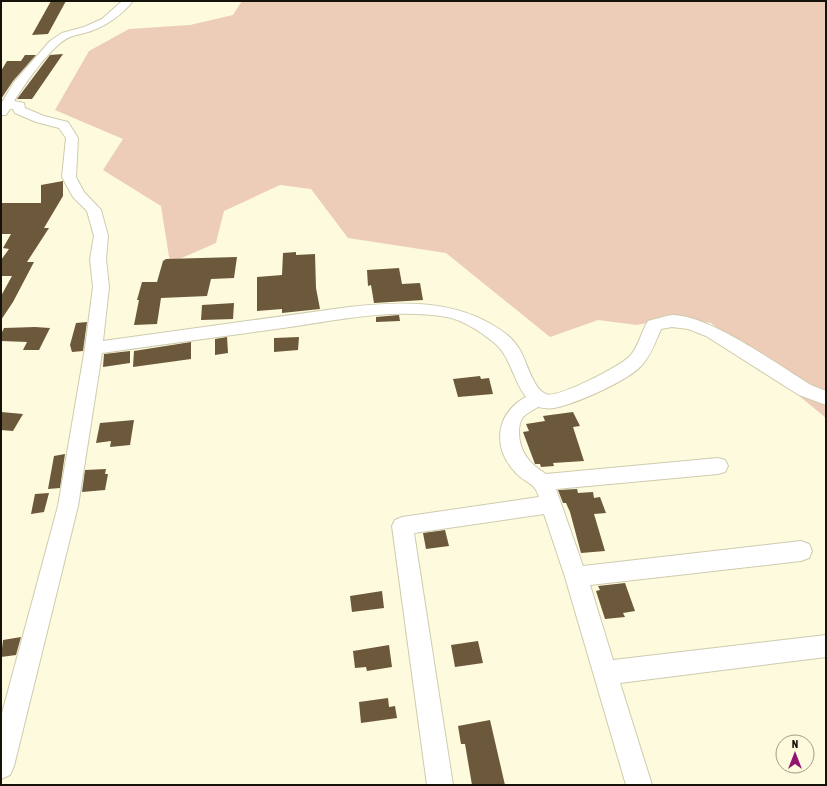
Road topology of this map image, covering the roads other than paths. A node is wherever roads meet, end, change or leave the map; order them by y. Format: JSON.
{"nodes":[{"id":1,"x":128,"y":1,"type":"edge"},
{"id":2,"x":4,"y":109,"type":"edge"},
{"id":3,"x":94,"y":348,"type":"junction"},
{"id":4,"x":826,"y":398,"type":"edge"},
{"id":5,"x":537,"y":399,"type":"junction"},
{"id":6,"x":718,"y":466,"type":"dead end"},
{"id":7,"x":544,"y":482,"type":"junction"},
{"id":8,"x":552,"y":504,"type":"junction"},
{"id":9,"x":800,"y":551,"type":"dead end"},
{"id":10,"x":576,"y":576,"type":"junction"},
{"id":11,"x":826,"y":646,"type":"edge"},
{"id":12,"x":605,"y":673,"type":"junction"},
{"id":13,"x":1,"y":766,"type":"edge"},
{"id":14,"x":440,"y":785,"type":"edge"},
{"id":15,"x":638,"y":785,"type":"edge"}],
"edges":[{"from":1,"to":2,"type":"street"},
{"from":2,"to":3,"type":"street"},
{"from":3,"to":5,"type":"street"},
{"from":3,"to":13,"type":"street"},
{"from":4,"to":5,"type":"street"},
{"from":5,"to":7,"type":"street"},
{"from":6,"to":7,"type":"street"},
{"from":7,"to":8,"type":"street"},
{"from":8,"to":10,"type":"street"},
{"from":8,"to":14,"type":"street"},
{"from":9,"to":10,"type":"street"},
{"from":10,"to":12,"type":"street"},
{"from":11,"to":12,"type":"street"},
{"from":12,"to":15,"type":"street"}]}
